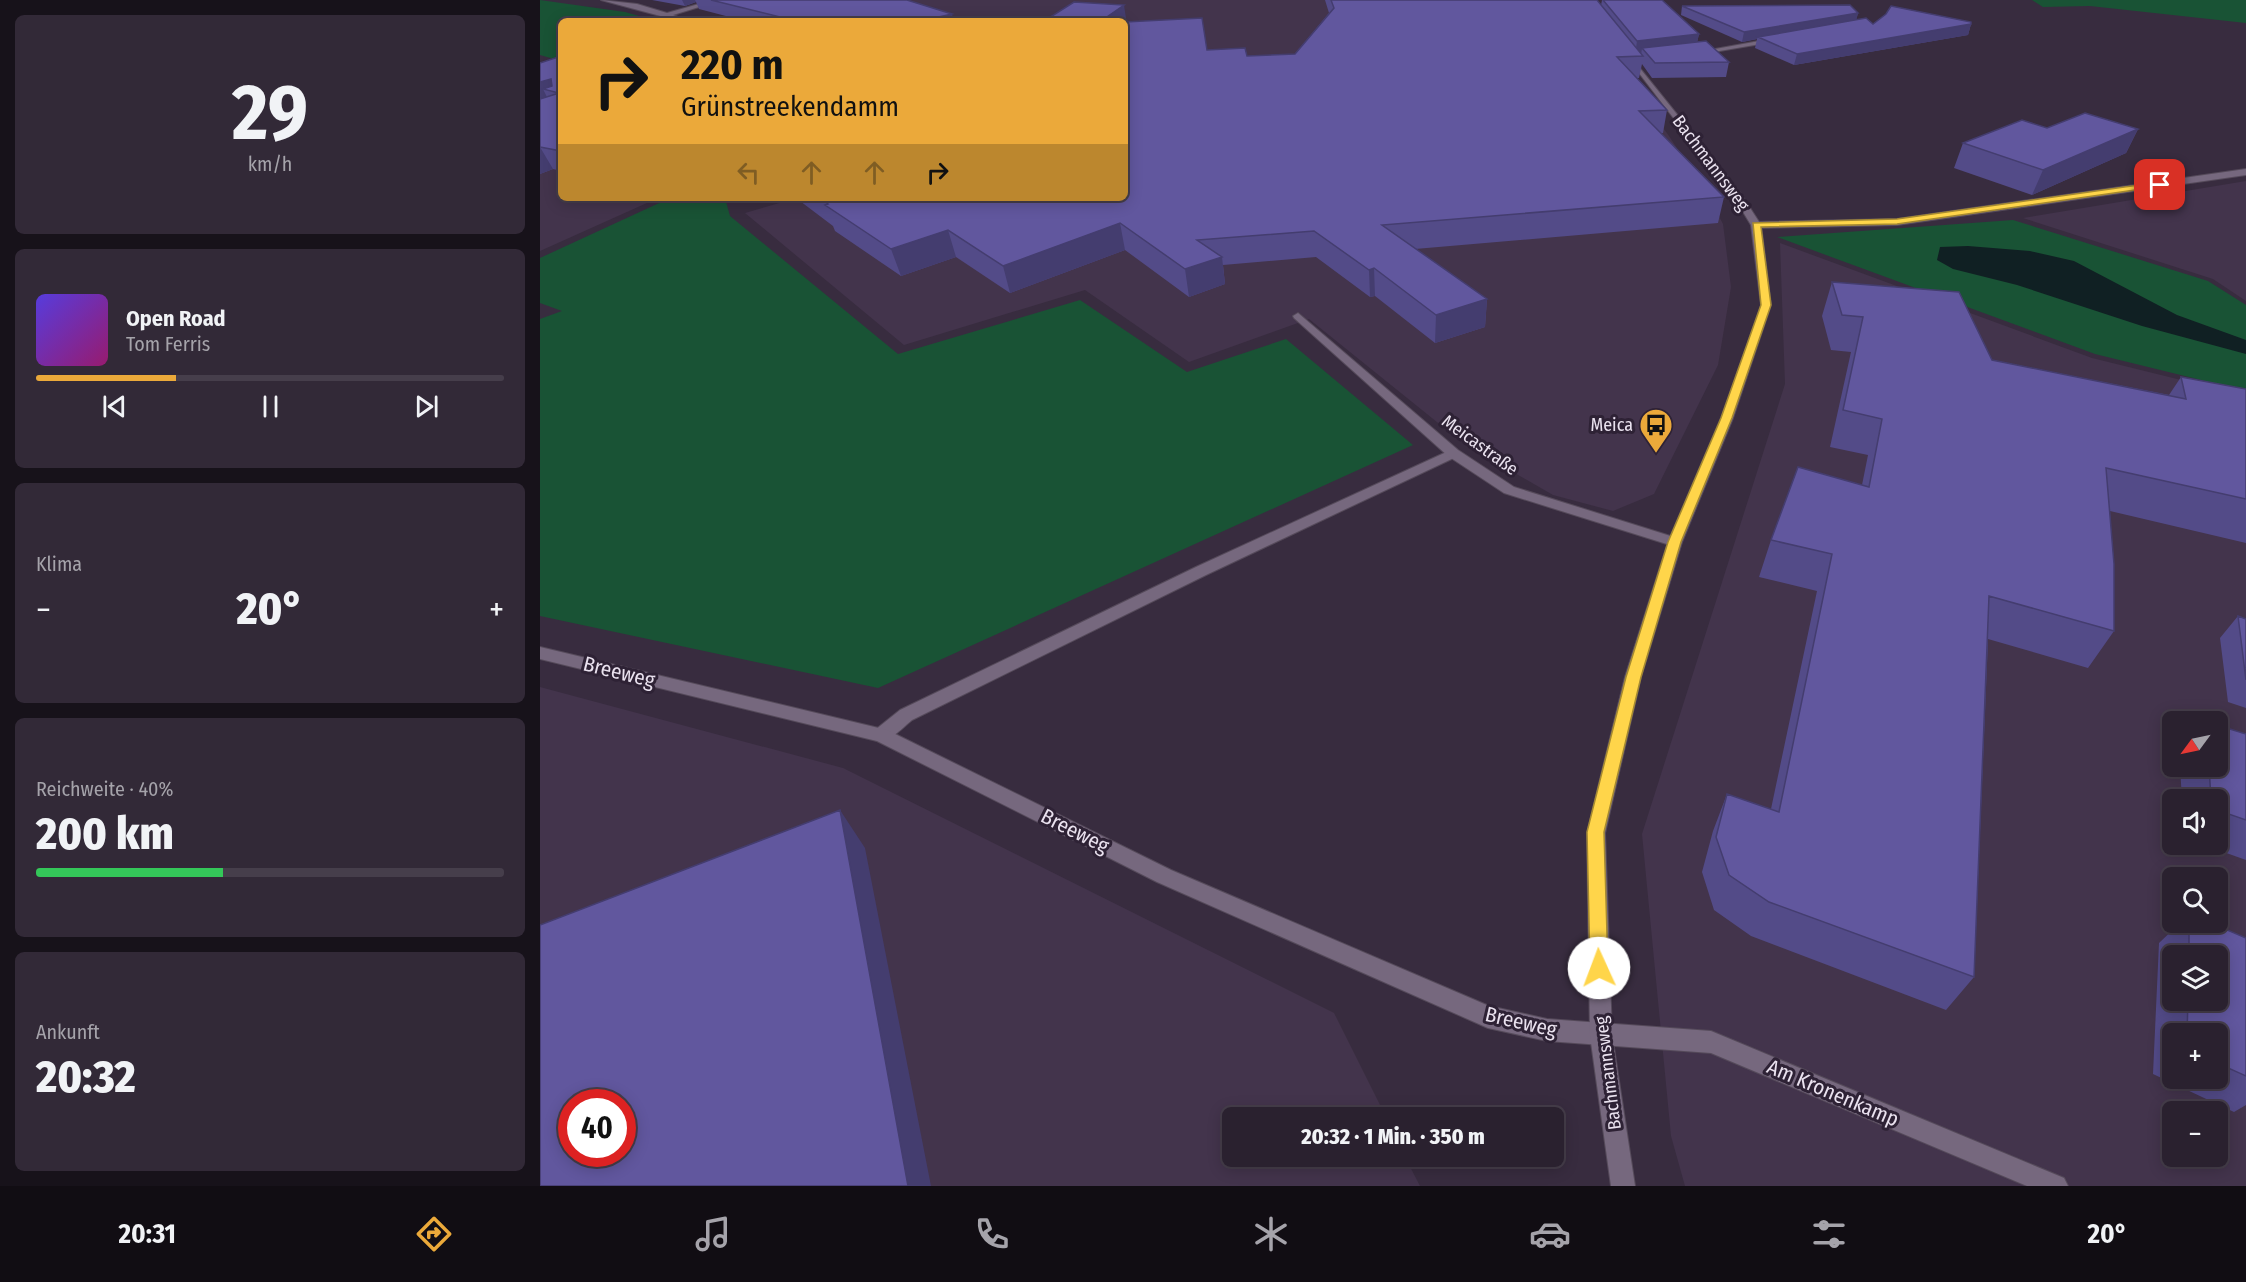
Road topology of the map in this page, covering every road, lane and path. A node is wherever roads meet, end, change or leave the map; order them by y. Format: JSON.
{"nodes":[{"id":1,"x":604,"y":0,"type":"edge"},
{"id":2,"x":719,"y":0,"type":"edge"},
{"id":3,"x":668,"y":15,"type":"junction"},
{"id":4,"x":676,"y":18,"type":"edge"},
{"id":5,"x":1787,"y":38,"type":"edge"},
{"id":6,"x":1623,"y":51,"type":"edge"},
{"id":7,"x":1687,"y":54,"type":"edge"},
{"id":8,"x":1630,"y":59,"type":"junction"},
{"id":9,"x":1641,"y":59,"type":"edge"},
{"id":10,"x":2246,"y":172,"type":"edge"},
{"id":11,"x":1756,"y":225,"type":"junction"},
{"id":12,"x":1298,"y":316,"type":"dead end"},
{"id":13,"x":1453,"y":453,"type":"junction"},
{"id":14,"x":1675,"y":542,"type":"junction"},
{"id":15,"x":540,"y":653,"type":"edge"},
{"id":16,"x":881,"y":735,"type":"junction"},
{"id":17,"x":1601,"y":1035,"type":"junction"},
{"id":18,"x":1623,"y":1186,"type":"edge"},
{"id":19,"x":2056,"y":1186,"type":"edge"}],
"edges":[{"from":1,"to":3,"type":"street"},
{"from":2,"to":3,"type":"street"},
{"from":3,"to":4,"type":"street"},
{"from":5,"to":7,"type":"street"},
{"from":6,"to":8,"type":"street","name":"Bachmannsweg"},
{"from":8,"to":9,"type":"street"},
{"from":8,"to":11,"type":"street","name":"Bachmannsweg"},
{"from":10,"to":11,"type":"street"},
{"from":11,"to":14,"type":"street","name":"Bachmannsweg"},
{"from":12,"to":13,"type":"street","name":"Meicastraße"},
{"from":13,"to":14,"type":"street","name":"Meicastraße"},
{"from":13,"to":16,"type":"street"},
{"from":14,"to":17,"type":"street","name":"Bachmannsweg"},
{"from":15,"to":16,"type":"street","name":"Breeweg"},
{"from":16,"to":17,"type":"street","name":"Breeweg"},
{"from":17,"to":18,"type":"street","name":"Bachmannsweg"},
{"from":17,"to":19,"type":"street","name":"Am Kronenkamp"}]}
